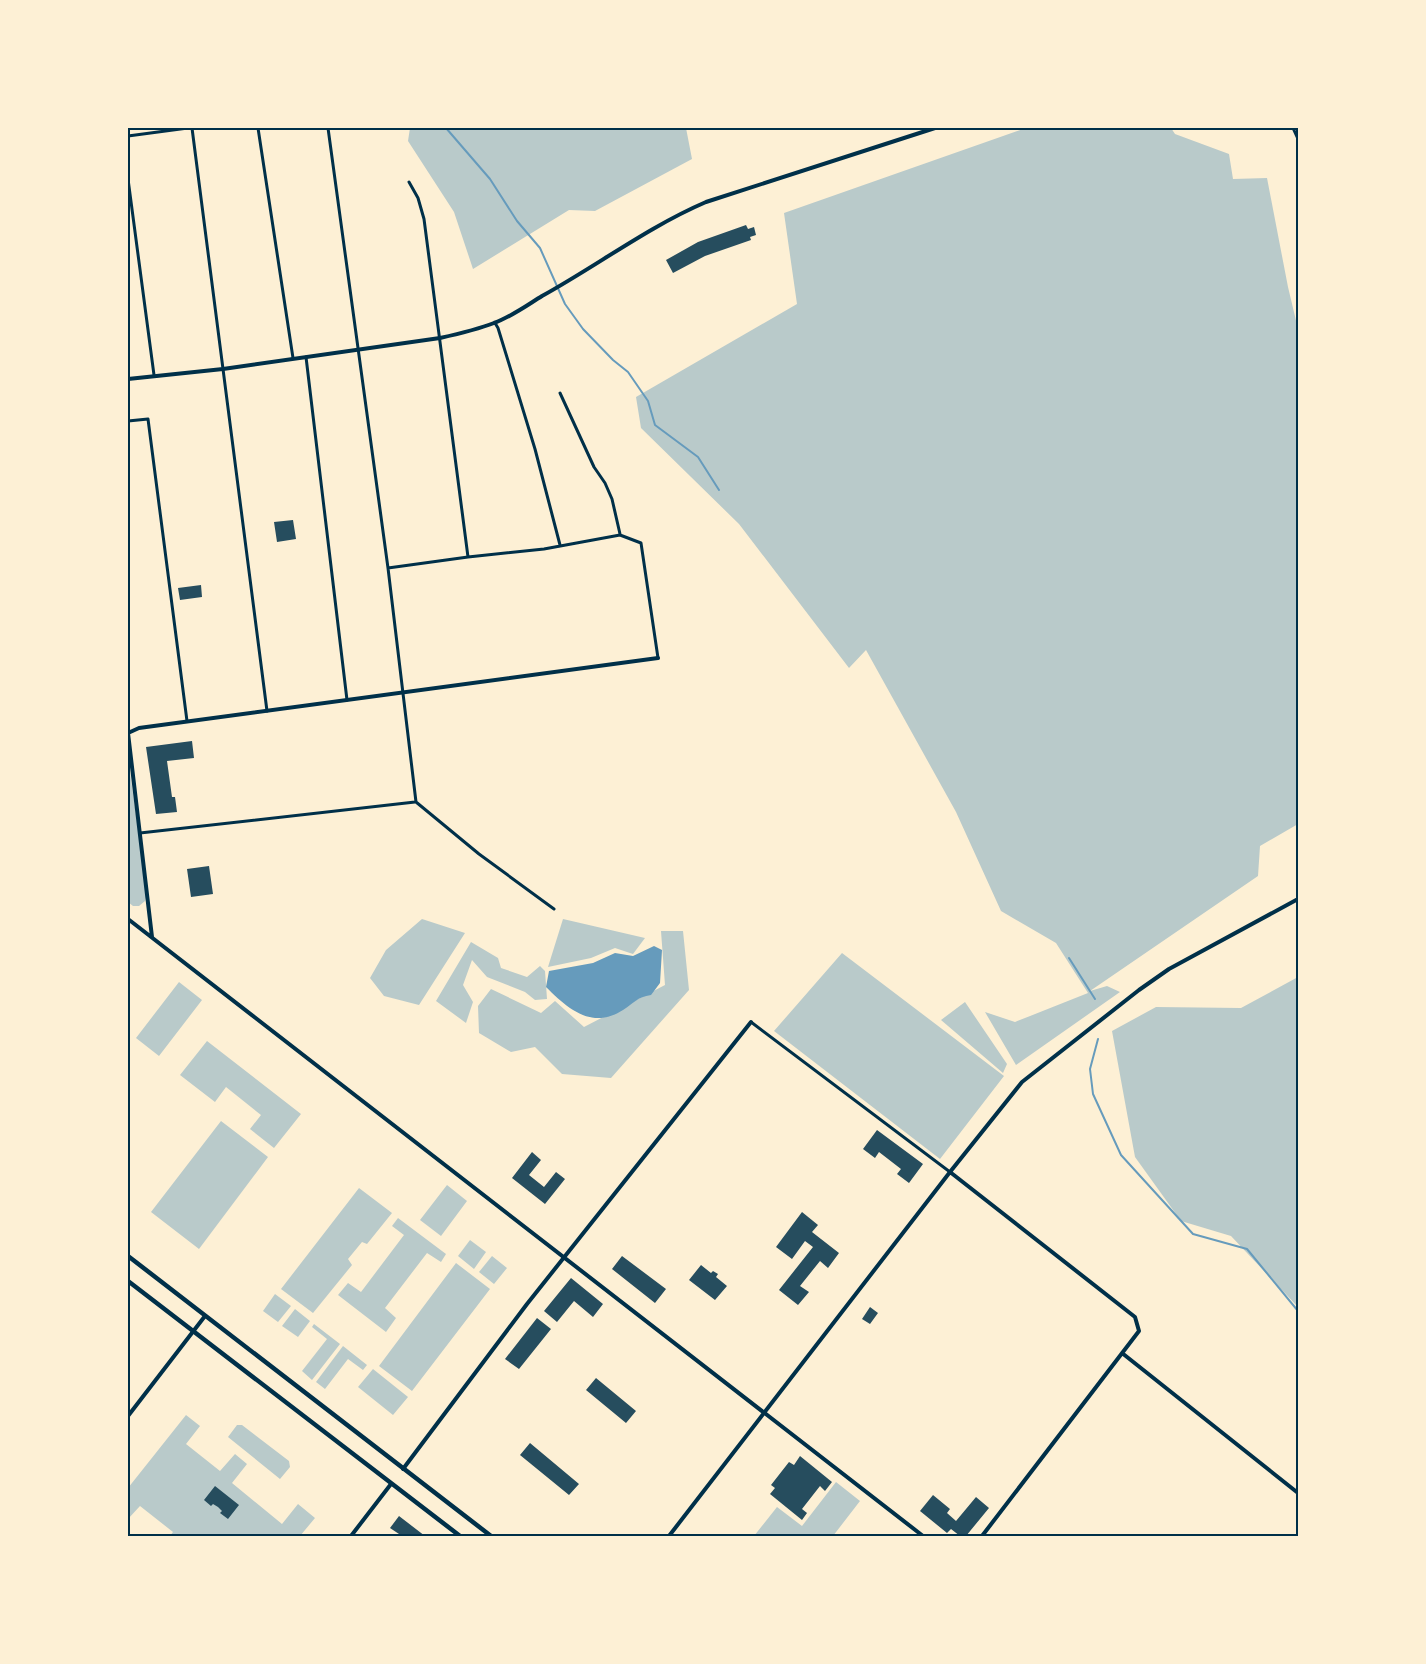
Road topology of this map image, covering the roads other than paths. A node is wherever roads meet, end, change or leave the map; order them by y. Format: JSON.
{"nodes":[{"id":1,"x":190,"y":128,"type":"edge"},
{"id":2,"x":258,"y":128,"type":"edge"},
{"id":3,"x":328,"y":128,"type":"edge"},
{"id":4,"x":935,"y":128,"type":"edge"},
{"id":5,"x":1293,"y":128,"type":"edge"},
{"id":6,"x":128,"y":136,"type":"edge"},
{"id":7,"x":1299,"y":139,"type":"edge"},
{"id":8,"x":128,"y":179,"type":"edge"},
{"id":9,"x":409,"y":182,"type":"dead end"},
{"id":10,"x":495,"y":323,"type":"junction"},
{"id":11,"x":440,"y":338,"type":"junction"},
{"id":12,"x":359,"y":350,"type":"junction"},
{"id":13,"x":306,"y":357,"type":"junction"},
{"id":14,"x":293,"y":358,"type":"junction"},
{"id":15,"x":223,"y":369,"type":"junction"},
{"id":16,"x":154,"y":375,"type":"junction"},
{"id":17,"x":128,"y":379,"type":"edge"},
{"id":18,"x":561,"y":393,"type":"dead end"},
{"id":19,"x":128,"y":421,"type":"edge"},
{"id":20,"x":620,"y":535,"type":"junction"},
{"id":21,"x":560,"y":545,"type":"junction"},
{"id":22,"x":468,"y":557,"type":"junction"},
{"id":23,"x":388,"y":568,"type":"junction"},
{"id":24,"x":657,"y":658,"type":"joint"},
{"id":25,"x":403,"y":693,"type":"junction"},
{"id":26,"x":347,"y":700,"type":"junction"},
{"id":27,"x":267,"y":711,"type":"junction"},
{"id":28,"x":188,"y":721,"type":"junction"},
{"id":29,"x":128,"y":732,"type":"edge"},
{"id":30,"x":416,"y":802,"type":"junction"},
{"id":31,"x":140,"y":833,"type":"junction"},
{"id":32,"x":1299,"y":899,"type":"edge"},
{"id":33,"x":554,"y":909,"type":"dead end"},
{"id":34,"x":128,"y":919,"type":"edge"},
{"id":35,"x":152,"y":938,"type":"junction"},
{"id":36,"x":751,"y":1022,"type":"joint"},
{"id":37,"x":950,"y":1172,"type":"junction"},
{"id":38,"x":128,"y":1256,"type":"edge"},
{"id":39,"x":564,"y":1258,"type":"junction"},
{"id":40,"x":128,"y":1281,"type":"edge"},
{"id":41,"x":205,"y":1316,"type":"junction"},
{"id":42,"x":193,"y":1332,"type":"junction"},
{"id":43,"x":1122,"y":1353,"type":"junction"},
{"id":44,"x":765,"y":1414,"type":"junction"},
{"id":45,"x":128,"y":1416,"type":"edge"},
{"id":46,"x":403,"y":1469,"type":"junction"},
{"id":47,"x":391,"y":1484,"type":"junction"},
{"id":48,"x":1299,"y":1493,"type":"edge"},
{"id":49,"x":351,"y":1536,"type":"edge"},
{"id":50,"x":460,"y":1536,"type":"edge"},
{"id":51,"x":491,"y":1536,"type":"edge"},
{"id":52,"x":669,"y":1536,"type":"edge"},
{"id":53,"x":923,"y":1536,"type":"edge"},
{"id":54,"x":982,"y":1536,"type":"edge"}],
"edges":[{"from":1,"to":6,"type":"street"},
{"from":1,"to":15,"type":"street"},
{"from":2,"to":14,"type":"street"},
{"from":3,"to":12,"type":"street"},
{"from":4,"to":10,"type":"street"},
{"from":5,"to":7,"type":"street"},
{"from":8,"to":16,"type":"street"},
{"from":9,"to":11,"type":"street"},
{"from":10,"to":11,"type":"street"},
{"from":10,"to":21,"type":"street"},
{"from":11,"to":12,"type":"street"},
{"from":11,"to":22,"type":"street"},
{"from":12,"to":13,"type":"street"},
{"from":12,"to":23,"type":"street"},
{"from":13,"to":14,"type":"street"},
{"from":13,"to":26,"type":"street"},
{"from":14,"to":15,"type":"street"},
{"from":15,"to":16,"type":"street"},
{"from":15,"to":27,"type":"street"},
{"from":16,"to":17,"type":"street"},
{"from":18,"to":20,"type":"street"},
{"from":19,"to":28,"type":"street"},
{"from":20,"to":21,"type":"street"},
{"from":20,"to":24,"type":"street"},
{"from":21,"to":22,"type":"street"},
{"from":22,"to":23,"type":"street"},
{"from":23,"to":25,"type":"street"},
{"from":24,"to":25,"type":"street"},
{"from":25,"to":26,"type":"street"},
{"from":25,"to":30,"type":"street"},
{"from":26,"to":27,"type":"street"},
{"from":27,"to":28,"type":"street"},
{"from":28,"to":29,"type":"street"},
{"from":29,"to":31,"type":"street"},
{"from":30,"to":31,"type":"street"},
{"from":30,"to":33,"type":"street"},
{"from":31,"to":35,"type":"street"},
{"from":32,"to":37,"type":"street"},
{"from":34,"to":35,"type":"street"},
{"from":35,"to":39,"type":"street"},
{"from":36,"to":37,"type":"street"},
{"from":36,"to":39,"type":"street"},
{"from":37,"to":43,"type":"street"},
{"from":37,"to":44,"type":"street"},
{"from":38,"to":41,"type":"main road"},
{"from":39,"to":44,"type":"street"},
{"from":39,"to":46,"type":"street"},
{"from":40,"to":42,"type":"main road"},
{"from":41,"to":42,"type":"street"},
{"from":41,"to":46,"type":"main road"},
{"from":42,"to":45,"type":"street"},
{"from":42,"to":47,"type":"main road"},
{"from":43,"to":48,"type":"street"},
{"from":43,"to":54,"type":"street"},
{"from":44,"to":52,"type":"street"},
{"from":44,"to":53,"type":"street"},
{"from":46,"to":51,"type":"main road"},
{"from":47,"to":49,"type":"street"},
{"from":47,"to":50,"type":"main road"}]}
